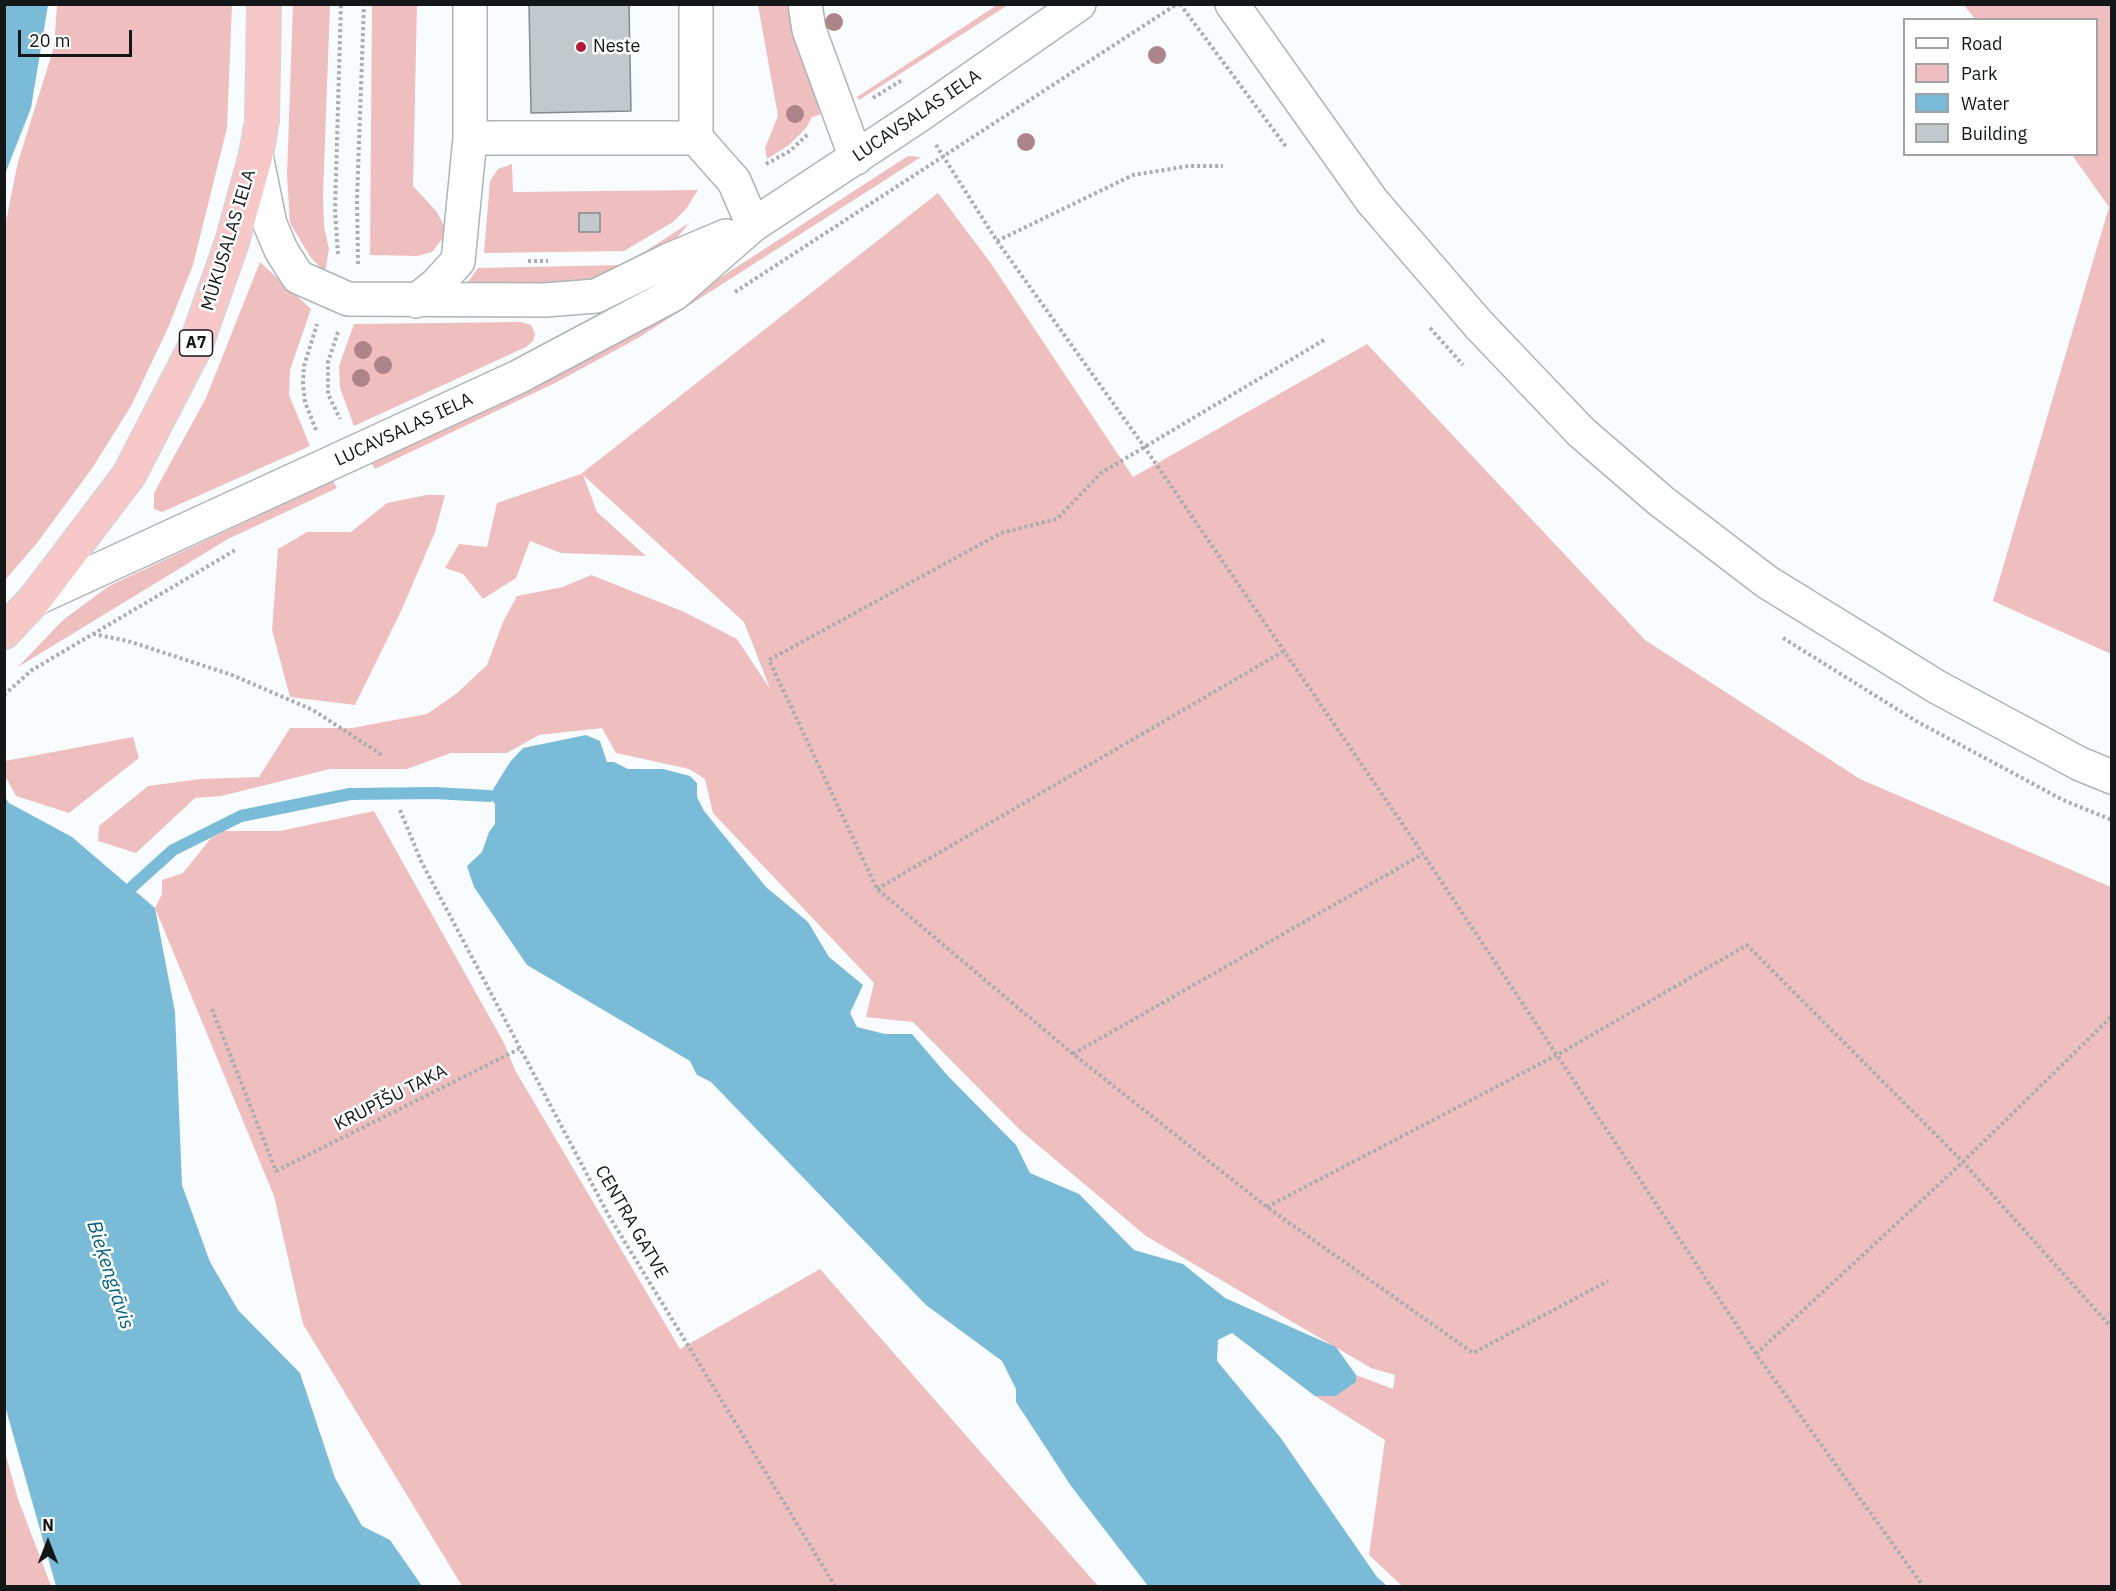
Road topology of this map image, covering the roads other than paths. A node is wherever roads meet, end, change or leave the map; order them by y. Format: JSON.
{"nodes":[{"id":1,"x":264,"y":4,"type":"edge"},
{"id":2,"x":470,"y":4,"type":"edge"},
{"id":3,"x":696,"y":4,"type":"edge"},
{"id":4,"x":805,"y":4,"type":"edge"},
{"id":5,"x":1079,"y":4,"type":"edge"},
{"id":6,"x":1232,"y":4,"type":"edge"},
{"id":7,"x":470,"y":138,"type":"junction"},
{"id":8,"x":696,"y":138,"type":"junction"},
{"id":9,"x":256,"y":155,"type":"junction"},
{"id":10,"x":856,"y":158,"type":"junction"},
{"id":11,"x":753,"y":225,"type":"junction"},
{"id":12,"x":416,"y":301,"type":"junction"},
{"id":13,"x":34,"y":599,"type":"junction"},
{"id":14,"x":4,"y":632,"type":"edge"},
{"id":15,"x":2112,"y":777,"type":"edge"}],
"edges":[{"from":1,"to":9,"type":"highway","name":"MŪKUSALAS IELA","number":"A7"},
{"from":2,"to":7,"type":"street"},
{"from":3,"to":8,"type":"street"},
{"from":4,"to":10,"type":"street"},
{"from":5,"to":10,"type":"street","name":"LUCAVSALAS IELA"},
{"from":6,"to":15,"type":"street"},
{"from":7,"to":8,"type":"street"},
{"from":7,"to":12,"type":"street"},
{"from":8,"to":11,"type":"street"},
{"from":9,"to":12,"type":"street","name":"LUCAVSALAS IELA"},
{"from":9,"to":13,"type":"highway","name":"MŪKUSALAS IELA","number":"A7"},
{"from":10,"to":11,"type":"street","name":"LUCAVSALAS IELA"},
{"from":11,"to":12,"type":"street","name":"LUCAVSALAS IELA"},
{"from":11,"to":13,"type":"street","name":"LUCAVSALAS IELA"},
{"from":13,"to":14,"type":"highway","name":"MŪKUSALAS IELA","number":"A7"}]}
